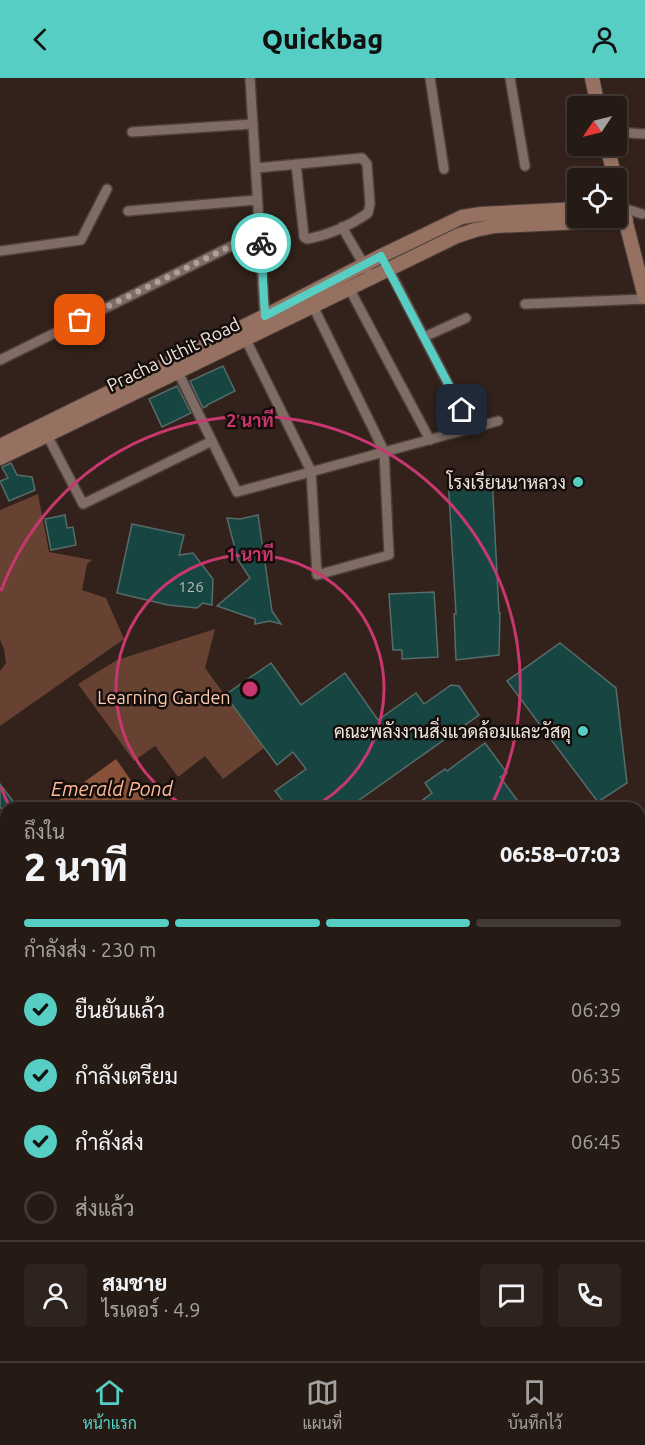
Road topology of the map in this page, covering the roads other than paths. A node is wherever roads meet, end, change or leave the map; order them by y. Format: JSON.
{"nodes":[{"id":1,"x":250,"y":78,"type":"edge"},
{"id":2,"x":430,"y":78,"type":"edge"},
{"id":3,"x":510,"y":78,"type":"edge"},
{"id":4,"x":592,"y":78,"type":"edge"},
{"id":5,"x":596,"y":96,"type":"edge"},
{"id":6,"x":253,"y":124,"type":"junction"},
{"id":7,"x":132,"y":132,"type":"dead end"},
{"id":8,"x":627,"y":133,"type":"edge"},
{"id":9,"x":645,"y":134,"type":"edge"},
{"id":10,"x":296,"y":164,"type":"junction"},
{"id":11,"x":525,"y":166,"type":"dead end"},
{"id":12,"x":256,"y":168,"type":"junction"},
{"id":13,"x":444,"y":169,"type":"dead end"},
{"id":14,"x":107,"y":189,"type":"dead end"},
{"id":15,"x":257,"y":200,"type":"junction"},
{"id":16,"x":567,"y":210,"type":"edge"},
{"id":17,"x":128,"y":211,"type":"dead end"},
{"id":18,"x":627,"y":212,"type":"edge"},
{"id":19,"x":644,"y":214,"type":"edge"},
{"id":20,"x":567,"y":218,"type":"edge"},
{"id":21,"x":342,"y":227,"type":"junction"},
{"id":22,"x":626,"y":228,"type":"edge"},
{"id":23,"x":260,"y":232,"type":"junction"},
{"id":24,"x":0,"y":251,"type":"edge"},
{"id":25,"x":385,"y":262,"type":"junction"},
{"id":26,"x":367,"y":271,"type":"junction"},
{"id":27,"x":349,"y":288,"type":"junction"},
{"id":28,"x":645,"y":298,"type":"edge"},
{"id":29,"x":310,"y":300,"type":"junction"},
{"id":30,"x":525,"y":304,"type":"dead end"},
{"id":31,"x":466,"y":318,"type":"dead end"},
{"id":32,"x":265,"y":323,"type":"junction"},
{"id":33,"x":243,"y":334,"type":"junction"},
{"id":34,"x":424,"y":337,"type":"junction"},
{"id":35,"x":0,"y":360,"type":"edge"},
{"id":36,"x":175,"y":367,"type":"junction"},
{"id":37,"x":498,"y":421,"type":"dead end"},
{"id":38,"x":471,"y":428,"type":"junction"},
{"id":39,"x":47,"y":435,"type":"junction"},
{"id":40,"x":430,"y":440,"type":"junction"},
{"id":41,"x":212,"y":441,"type":"junction"},
{"id":42,"x":0,"y":448,"type":"edge"},
{"id":43,"x":384,"y":452,"type":"junction"},
{"id":44,"x":311,"y":471,"type":"junction"}],
"edges":[{"from":1,"to":6,"type":"street"},
{"from":2,"to":13,"type":"street"},
{"from":3,"to":11,"type":"street"},
{"from":4,"to":5,"type":"main road"},
{"from":6,"to":7,"type":"street"},
{"from":6,"to":12,"type":"street"},
{"from":8,"to":9,"type":"street"},
{"from":10,"to":12,"type":"street"},
{"from":10,"to":21,"type":"street"},
{"from":10,"to":21,"type":"street"},
{"from":12,"to":15,"type":"street"},
{"from":14,"to":24,"type":"street"},
{"from":15,"to":17,"type":"street"},
{"from":15,"to":23,"type":"street"},
{"from":16,"to":25,"type":"main road","name":"Pracha Uthit Road"},
{"from":18,"to":19,"type":"street"},
{"from":20,"to":25,"type":"main road","name":"Pracha Uthit Road"},
{"from":21,"to":26,"type":"street"},
{"from":22,"to":28,"type":"main road"},
{"from":23,"to":32,"type":"street"},
{"from":23,"to":35,"type":"street"},
{"from":25,"to":26,"type":"main road","name":"Pracha Uthit Road"},
{"from":25,"to":34,"type":"street"},
{"from":26,"to":27,"type":"main road","name":"Pracha Uthit Road"},
{"from":26,"to":29,"type":"main road","name":"Pracha Uthit Road"},
{"from":27,"to":29,"type":"main road","name":"Pracha Uthit Road"},
{"from":27,"to":40,"type":"street"},
{"from":28,"to":30,"type":"street"},
{"from":29,"to":32,"type":"main road","name":"Pracha Uthit Road"},
{"from":29,"to":43,"type":"street"},
{"from":31,"to":34,"type":"street"},
{"from":32,"to":33,"type":"main road","name":"Pracha Uthit Road"},
{"from":33,"to":36,"type":"main road","name":"Pracha Uthit Road"},
{"from":33,"to":44,"type":"street"},
{"from":34,"to":38,"type":"street"},
{"from":36,"to":39,"type":"main road","name":"Pracha Uthit Road"},
{"from":36,"to":41,"type":"street"},
{"from":36,"to":42,"type":"main road","name":"Pracha Uthit Road"},
{"from":37,"to":38,"type":"street"},
{"from":38,"to":40,"type":"street"},
{"from":39,"to":41,"type":"street"},
{"from":39,"to":42,"type":"main road","name":"Pracha Uthit Road"},
{"from":40,"to":43,"type":"street"},
{"from":41,"to":44,"type":"street"},
{"from":43,"to":44,"type":"street"},
{"from":43,"to":44,"type":"street"}]}
